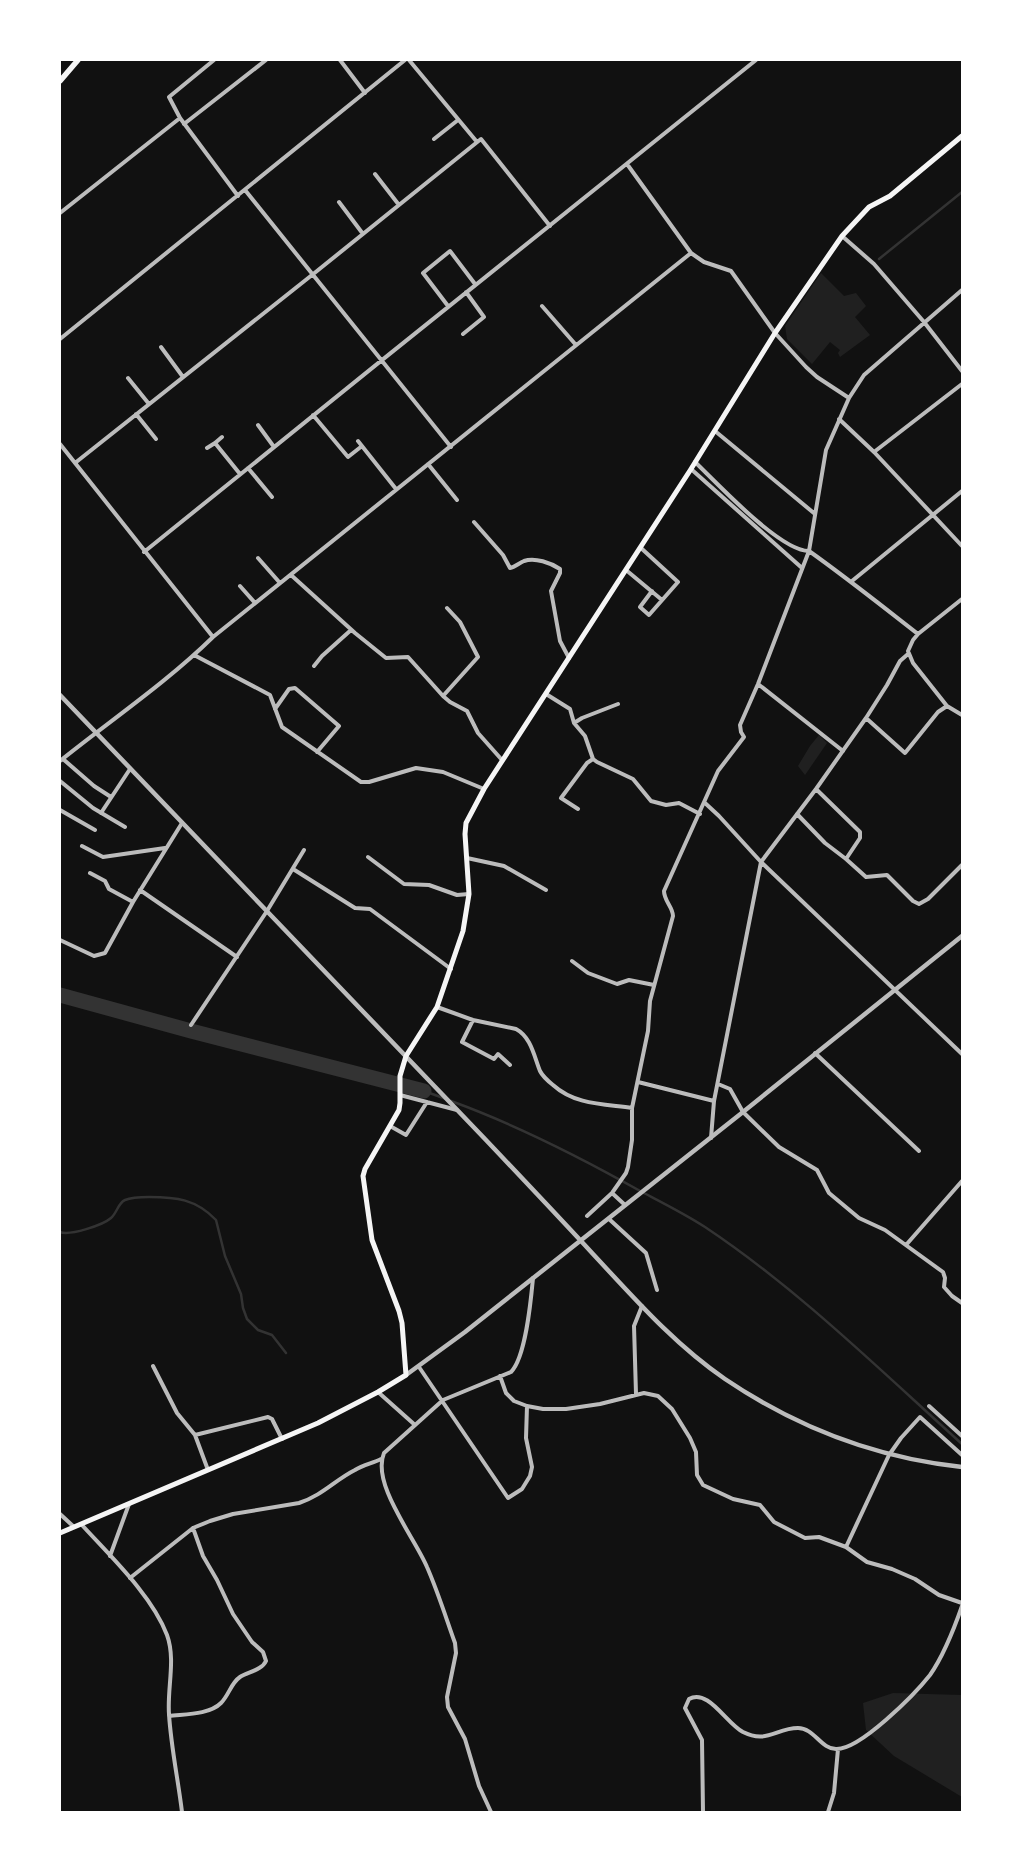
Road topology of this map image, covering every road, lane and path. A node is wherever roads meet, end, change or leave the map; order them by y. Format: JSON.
{"nodes":[{"id":1,"x":78,"y":60,"type":"edge"},
{"id":2,"x":214,"y":60,"type":"edge"},
{"id":3,"x":266,"y":60,"type":"edge"},
{"id":4,"x":340,"y":60,"type":"edge"},
{"id":5,"x":405,"y":60,"type":"edge"},
{"id":6,"x":409,"y":60,"type":"edge"},
{"id":7,"x":756,"y":60,"type":"edge"},
{"id":8,"x":60,"y":81,"type":"edge"},
{"id":9,"x":364,"y":93,"type":"junction"},
{"id":10,"x":180,"y":118,"type":"junction"},
{"id":11,"x":458,"y":120,"type":"junction"},
{"id":12,"x":184,"y":124,"type":"junction"},
{"id":13,"x":962,"y":136,"type":"edge"},
{"id":14,"x":434,"y":139,"type":"dead end"},
{"id":15,"x":477,"y":142,"type":"junction"},
{"id":16,"x":627,"y":164,"type":"junction"},
{"id":17,"x":375,"y":174,"type":"dead end"},
{"id":18,"x":245,"y":190,"type":"junction"},
{"id":19,"x":238,"y":196,"type":"junction"},
{"id":20,"x":339,"y":202,"type":"dead end"},
{"id":21,"x":399,"y":205,"type":"junction"},
{"id":22,"x":60,"y":213,"type":"edge"},
{"id":23,"x":550,"y":226,"type":"junction"},
{"id":24,"x":363,"y":234,"type":"junction"},
{"id":25,"x":842,"y":236,"type":"junction"},
{"id":26,"x":691,"y":253,"type":"junction"},
{"id":27,"x":312,"y":275,"type":"junction"},
{"id":28,"x":475,"y":284,"type":"junction"},
{"id":29,"x":962,"y":290,"type":"edge"},
{"id":30,"x":466,"y":292,"type":"junction"},
{"id":31,"x":448,"y":306,"type":"junction"},
{"id":32,"x":542,"y":306,"type":"dead end"},
{"id":33,"x":924,"y":322,"type":"junction"},
{"id":34,"x":776,"y":333,"type":"junction"},
{"id":35,"x":463,"y":334,"type":"dead end"},
{"id":36,"x":60,"y":339,"type":"edge"},
{"id":37,"x":576,"y":345,"type":"junction"},
{"id":38,"x":161,"y":347,"type":"dead end"},
{"id":39,"x":381,"y":359,"type":"junction"},
{"id":40,"x":962,"y":372,"type":"edge"},
{"id":41,"x":184,"y":377,"type":"junction"},
{"id":42,"x":128,"y":378,"type":"dead end"},
{"id":43,"x":962,"y":384,"type":"edge"},
{"id":44,"x":849,"y":398,"type":"junction"},
{"id":45,"x":149,"y":404,"type":"junction"},
{"id":46,"x":136,"y":414,"type":"junction"},
{"id":47,"x":313,"y":415,"type":"junction"},
{"id":48,"x":839,"y":420,"type":"junction"},
{"id":49,"x":258,"y":425,"type":"dead end"},
{"id":50,"x":715,"y":431,"type":"junction"},
{"id":51,"x":222,"y":437,"type":"dead end"},
{"id":52,"x":156,"y":439,"type":"dead end"},
{"id":53,"x":358,"y":441,"type":"dead end"},
{"id":54,"x":215,"y":443,"type":"junction"},
{"id":55,"x":60,"y":444,"type":"edge"},
{"id":56,"x":274,"y":446,"type":"junction"},
{"id":57,"x":362,"y":446,"type":"junction"},
{"id":58,"x":451,"y":446,"type":"junction"},
{"id":59,"x":207,"y":448,"type":"dead end"},
{"id":60,"x":874,"y":452,"type":"junction"},
{"id":61,"x":696,"y":462,"type":"junction"},
{"id":62,"x":75,"y":463,"type":"junction"},
{"id":63,"x":428,"y":464,"type":"junction"},
{"id":64,"x":248,"y":468,"type":"junction"},
{"id":65,"x":691,"y":469,"type":"junction"},
{"id":66,"x":240,"y":474,"type":"junction"},
{"id":67,"x":396,"y":489,"type":"junction"},
{"id":68,"x":962,"y":491,"type":"edge"},
{"id":69,"x":272,"y":497,"type":"dead end"},
{"id":70,"x":457,"y":500,"type":"dead end"},
{"id":71,"x":815,"y":514,"type":"junction"},
{"id":72,"x":932,"y":515,"type":"junction"},
{"id":73,"x":474,"y":522,"type":"dead end"},
{"id":74,"x":962,"y":546,"type":"edge"},
{"id":75,"x":640,"y":548,"type":"junction"},
{"id":76,"x":809,"y":551,"type":"junction"},
{"id":77,"x":144,"y":552,"type":"junction"},
{"id":78,"x":258,"y":558,"type":"dead end"},
{"id":79,"x":802,"y":568,"type":"junction"},
{"id":80,"x":626,"y":570,"type":"junction"},
{"id":81,"x":291,"y":575,"type":"junction"},
{"id":82,"x":852,"y":582,"type":"junction"},
{"id":83,"x":280,"y":583,"type":"junction"},
{"id":84,"x":240,"y":586,"type":"dead end"},
{"id":85,"x":652,"y":591,"type":"junction"},
{"id":86,"x":962,"y":599,"type":"edge"},
{"id":87,"x":662,"y":600,"type":"junction"},
{"id":88,"x":255,"y":603,"type":"junction"},
{"id":89,"x":447,"y":608,"type":"dead end"},
{"id":90,"x":351,"y":630,"type":"junction"},
{"id":91,"x":918,"y":634,"type":"junction"},
{"id":92,"x":213,"y":637,"type":"junction"},
{"id":93,"x":908,"y":654,"type":"junction"},
{"id":94,"x":194,"y":655,"type":"junction"},
{"id":95,"x":569,"y":658,"type":"junction"},
{"id":96,"x":314,"y":666,"type":"dead end"},
{"id":97,"x":758,"y":684,"type":"junction"},
{"id":98,"x":546,"y":694,"type":"junction"},
{"id":99,"x":60,"y":695,"type":"edge"},
{"id":100,"x":443,"y":696,"type":"junction"},
{"id":101,"x":618,"y":704,"type":"dead end"},
{"id":102,"x":947,"y":706,"type":"junction"},
{"id":103,"x":275,"y":709,"type":"junction"},
{"id":104,"x":962,"y":715,"type":"edge"},
{"id":105,"x":866,"y":718,"type":"junction"},
{"id":106,"x":574,"y":723,"type":"junction"},
{"id":107,"x":95,"y":732,"type":"junction"},
{"id":108,"x":843,"y":751,"type":"junction"},
{"id":109,"x":317,"y":752,"type":"junction"},
{"id":110,"x":593,"y":759,"type":"junction"},
{"id":111,"x":62,"y":760,"type":"edge"},
{"id":112,"x":502,"y":760,"type":"junction"},
{"id":113,"x":130,"y":769,"type":"junction"},
{"id":114,"x":60,"y":781,"type":"edge"},
{"id":115,"x":484,"y":789,"type":"junction"},
{"id":116,"x":816,"y":789,"type":"junction"},
{"id":117,"x":111,"y":797,"type":"junction"},
{"id":118,"x":705,"y":803,"type":"junction"},
{"id":119,"x":578,"y":809,"type":"dead end"},
{"id":120,"x":60,"y":810,"type":"edge"},
{"id":121,"x":101,"y":813,"type":"junction"},
{"id":122,"x":700,"y":814,"type":"junction"},
{"id":123,"x":797,"y":814,"type":"junction"},
{"id":124,"x":182,"y":823,"type":"junction"},
{"id":125,"x":125,"y":827,"type":"dead end"},
{"id":126,"x":95,"y":830,"type":"dead end"},
{"id":127,"x":82,"y":846,"type":"dead end"},
{"id":128,"x":165,"y":848,"type":"junction"},
{"id":129,"x":304,"y":850,"type":"dead end"},
{"id":130,"x":368,"y":857,"type":"dead end"},
{"id":131,"x":467,"y":858,"type":"junction"},
{"id":132,"x":846,"y":859,"type":"junction"},
{"id":133,"x":761,"y":862,"type":"junction"},
{"id":134,"x":962,"y":865,"type":"edge"},
{"id":135,"x":293,"y":869,"type":"junction"},
{"id":136,"x":90,"y":873,"type":"dead end"},
{"id":137,"x":140,"y":890,"type":"junction"},
{"id":138,"x":546,"y":890,"type":"dead end"},
{"id":139,"x":469,"y":894,"type":"junction"},
{"id":140,"x":133,"y":902,"type":"junction"},
{"id":141,"x":267,"y":911,"type":"junction"},
{"id":142,"x":962,"y":936,"type":"edge"},
{"id":143,"x":60,"y":940,"type":"edge"},
{"id":144,"x":236,"y":957,"type":"junction"},
{"id":145,"x":572,"y":961,"type":"dead end"},
{"id":146,"x":451,"y":969,"type":"junction"},
{"id":147,"x":654,"y":985,"type":"junction"},
{"id":148,"x":894,"y":989,"type":"junction"},
{"id":149,"x":437,"y":1008,"type":"junction"},
{"id":150,"x":473,"y":1020,"type":"junction"},
{"id":151,"x":191,"y":1025,"type":"dead end"},
{"id":152,"x":815,"y":1053,"type":"junction"},
{"id":153,"x":962,"y":1054,"type":"edge"},
{"id":154,"x":406,"y":1056,"type":"junction"},
{"id":155,"x":510,"y":1065,"type":"dead end"},
{"id":156,"x":638,"y":1082,"type":"junction"},
{"id":157,"x":718,"y":1084,"type":"junction"},
{"id":158,"x":400,"y":1094,"type":"junction"},
{"id":159,"x":714,"y":1101,"type":"junction"},
{"id":160,"x":427,"y":1102,"type":"junction"},
{"id":161,"x":632,"y":1108,"type":"junction"},
{"id":162,"x":456,"y":1109,"type":"junction"},
{"id":163,"x":743,"y":1112,"type":"junction"},
{"id":164,"x":390,"y":1126,"type":"junction"},
{"id":165,"x":711,"y":1138,"type":"junction"},
{"id":166,"x":919,"y":1152,"type":"dead end"},
{"id":167,"x":962,"y":1181,"type":"edge"},
{"id":168,"x":612,"y":1193,"type":"junction"},
{"id":169,"x":625,"y":1206,"type":"junction"},
{"id":170,"x":587,"y":1216,"type":"dead end"},
{"id":171,"x":609,"y":1219,"type":"junction"},
{"id":172,"x":581,"y":1241,"type":"junction"},
{"id":173,"x":906,"y":1245,"type":"junction"},
{"id":174,"x":533,"y":1278,"type":"junction"},
{"id":175,"x":657,"y":1290,"type":"dead end"},
{"id":176,"x":962,"y":1303,"type":"edge"},
{"id":177,"x":642,"y":1306,"type":"junction"},
{"id":178,"x":153,"y":1366,"type":"dead end"},
{"id":179,"x":419,"y":1367,"type":"junction"},
{"id":180,"x":406,"y":1375,"type":"junction"},
{"id":181,"x":500,"y":1376,"type":"junction"},
{"id":182,"x":378,"y":1392,"type":"junction"},
{"id":183,"x":636,"y":1394,"type":"junction"},
{"id":184,"x":443,"y":1400,"type":"junction"},
{"id":185,"x":527,"y":1406,"type":"junction"},
{"id":186,"x":929,"y":1406,"type":"dead end"},
{"id":187,"x":416,"y":1425,"type":"junction"},
{"id":188,"x":962,"y":1427,"type":"edge"},
{"id":189,"x":958,"y":1432,"type":"junction"},
{"id":190,"x":195,"y":1436,"type":"junction"},
{"id":191,"x":962,"y":1436,"type":"edge"},
{"id":192,"x":282,"y":1439,"type":"junction"},
{"id":193,"x":890,"y":1455,"type":"junction"},
{"id":194,"x":962,"y":1455,"type":"edge"},
{"id":195,"x":381,"y":1459,"type":"junction"},
{"id":196,"x":962,"y":1468,"type":"edge"},
{"id":197,"x":208,"y":1470,"type":"junction"},
{"id":198,"x":129,"y":1504,"type":"junction"},
{"id":199,"x":60,"y":1514,"type":"edge"},
{"id":200,"x":81,"y":1524,"type":"junction"},
{"id":201,"x":74,"y":1527,"type":"junction"},
{"id":202,"x":193,"y":1528,"type":"junction"},
{"id":203,"x":60,"y":1533,"type":"edge"},
{"id":204,"x":846,"y":1547,"type":"junction"},
{"id":205,"x":110,"y":1556,"type":"junction"},
{"id":206,"x":130,"y":1578,"type":"junction"},
{"id":207,"x":962,"y":1605,"type":"edge"},
{"id":208,"x":169,"y":1716,"type":"junction"},
{"id":209,"x":838,"y":1749,"type":"junction"},
{"id":210,"x":182,"y":1812,"type":"edge"},
{"id":211,"x":491,"y":1812,"type":"edge"},
{"id":212,"x":703,"y":1812,"type":"edge"},
{"id":213,"x":828,"y":1812,"type":"edge"}],
"edges":[{"from":1,"to":8,"type":"highway"},
{"from":2,"to":10,"type":"street"},
{"from":3,"to":12,"type":"street"},
{"from":4,"to":9,"type":"street"},
{"from":5,"to":9,"type":"street"},
{"from":6,"to":11,"type":"street"},
{"from":7,"to":16,"type":"street"},
{"from":9,"to":18,"type":"street"},
{"from":10,"to":12,"type":"street"},
{"from":10,"to":22,"type":"street"},
{"from":11,"to":14,"type":"street"},
{"from":11,"to":15,"type":"street"},
{"from":12,"to":19,"type":"street"},
{"from":13,"to":25,"type":"main road"},
{"from":15,"to":21,"type":"street"},
{"from":15,"to":23,"type":"street"},
{"from":16,"to":23,"type":"street"},
{"from":16,"to":26,"type":"street"},
{"from":17,"to":21,"type":"street"},
{"from":18,"to":19,"type":"street"},
{"from":18,"to":27,"type":"street"},
{"from":19,"to":36,"type":"street"},
{"from":20,"to":24,"type":"street"},
{"from":21,"to":24,"type":"street"},
{"from":23,"to":28,"type":"street"},
{"from":24,"to":27,"type":"street"},
{"from":25,"to":33,"type":"street"},
{"from":25,"to":34,"type":"main road"},
{"from":26,"to":34,"type":"street"},
{"from":26,"to":37,"type":"street"},
{"from":27,"to":39,"type":"street"},
{"from":27,"to":41,"type":"street"},
{"from":28,"to":30,"type":"street"},
{"from":28,"to":31,"type":"street"},
{"from":29,"to":33,"type":"street"},
{"from":30,"to":31,"type":"street"},
{"from":30,"to":35,"type":"street"},
{"from":31,"to":39,"type":"street"},
{"from":32,"to":37,"type":"street"},
{"from":33,"to":40,"type":"street"},
{"from":33,"to":44,"type":"street"},
{"from":34,"to":44,"type":"street"},
{"from":34,"to":50,"type":"main road"},
{"from":37,"to":58,"type":"street"},
{"from":38,"to":41,"type":"street"},
{"from":39,"to":47,"type":"street"},
{"from":39,"to":58,"type":"street"},
{"from":41,"to":45,"type":"street"},
{"from":42,"to":45,"type":"street"},
{"from":43,"to":60,"type":"street"},
{"from":44,"to":48,"type":"street"},
{"from":45,"to":46,"type":"street"},
{"from":46,"to":52,"type":"street"},
{"from":46,"to":62,"type":"street"},
{"from":47,"to":56,"type":"street"},
{"from":47,"to":57,"type":"street"},
{"from":48,"to":60,"type":"street"},
{"from":48,"to":71,"type":"street"},
{"from":49,"to":56,"type":"street"},
{"from":50,"to":61,"type":"main road"},
{"from":50,"to":71,"type":"street"},
{"from":51,"to":54,"type":"street"},
{"from":53,"to":57,"type":"street"},
{"from":54,"to":59,"type":"street"},
{"from":54,"to":66,"type":"street"},
{"from":55,"to":62,"type":"street"},
{"from":56,"to":64,"type":"street"},
{"from":57,"to":67,"type":"street"},
{"from":58,"to":63,"type":"street"},
{"from":60,"to":72,"type":"street"},
{"from":61,"to":65,"type":"main road"},
{"from":61,"to":76,"type":"street"},
{"from":62,"to":77,"type":"street"},
{"from":63,"to":67,"type":"street"},
{"from":63,"to":70,"type":"street"},
{"from":64,"to":66,"type":"street"},
{"from":64,"to":69,"type":"street"},
{"from":65,"to":75,"type":"main road"},
{"from":65,"to":79,"type":"street"},
{"from":66,"to":77,"type":"street"},
{"from":67,"to":81,"type":"street"},
{"from":68,"to":72,"type":"street"},
{"from":71,"to":76,"type":"street"},
{"from":72,"to":74,"type":"street"},
{"from":72,"to":82,"type":"street"},
{"from":73,"to":95,"type":"street"},
{"from":75,"to":80,"type":"main road"},
{"from":75,"to":87,"type":"street"},
{"from":76,"to":79,"type":"street"},
{"from":76,"to":82,"type":"street"},
{"from":77,"to":92,"type":"street"},
{"from":78,"to":83,"type":"street"},
{"from":79,"to":97,"type":"street"},
{"from":80,"to":85,"type":"street"},
{"from":80,"to":95,"type":"main road"},
{"from":81,"to":83,"type":"street"},
{"from":81,"to":90,"type":"street"},
{"from":82,"to":91,"type":"street"},
{"from":83,"to":88,"type":"street"},
{"from":84,"to":88,"type":"street"},
{"from":85,"to":87,"type":"street"},
{"from":85,"to":87,"type":"street"},
{"from":86,"to":91,"type":"street"},
{"from":88,"to":92,"type":"street"},
{"from":89,"to":100,"type":"street"},
{"from":90,"to":96,"type":"street"},
{"from":90,"to":100,"type":"street"},
{"from":91,"to":93,"type":"street"},
{"from":92,"to":94,"type":"street"},
{"from":93,"to":102,"type":"street"},
{"from":93,"to":105,"type":"street"},
{"from":94,"to":103,"type":"street"},
{"from":94,"to":107,"type":"street"},
{"from":95,"to":98,"type":"main road"},
{"from":97,"to":108,"type":"street"},
{"from":97,"to":118,"type":"street"},
{"from":98,"to":106,"type":"street"},
{"from":98,"to":112,"type":"main road"},
{"from":99,"to":107,"type":"street"},
{"from":100,"to":112,"type":"street"},
{"from":101,"to":106,"type":"street"},
{"from":102,"to":104,"type":"street"},
{"from":102,"to":105,"type":"street"},
{"from":103,"to":109,"type":"street"},
{"from":103,"to":109,"type":"street"},
{"from":105,"to":108,"type":"street"},
{"from":106,"to":110,"type":"street"},
{"from":107,"to":111,"type":"street"},
{"from":107,"to":113,"type":"street"},
{"from":108,"to":116,"type":"street"},
{"from":109,"to":115,"type":"street"},
{"from":110,"to":119,"type":"street"},
{"from":110,"to":122,"type":"street"},
{"from":111,"to":117,"type":"street"},
{"from":112,"to":115,"type":"main road"},
{"from":113,"to":117,"type":"street"},
{"from":113,"to":124,"type":"street"},
{"from":114,"to":121,"type":"street"},
{"from":115,"to":131,"type":"main road"},
{"from":116,"to":123,"type":"street"},
{"from":116,"to":132,"type":"street"},
{"from":117,"to":121,"type":"street"},
{"from":118,"to":122,"type":"street"},
{"from":118,"to":133,"type":"street"},
{"from":120,"to":126,"type":"street"},
{"from":121,"to":125,"type":"street"},
{"from":122,"to":147,"type":"street"},
{"from":123,"to":132,"type":"street"},
{"from":123,"to":133,"type":"street"},
{"from":124,"to":128,"type":"street"},
{"from":124,"to":141,"type":"street"},
{"from":127,"to":128,"type":"street"},
{"from":128,"to":137,"type":"street"},
{"from":129,"to":135,"type":"street"},
{"from":130,"to":139,"type":"street"},
{"from":131,"to":138,"type":"street"},
{"from":131,"to":139,"type":"main road"},
{"from":132,"to":134,"type":"street"},
{"from":133,"to":148,"type":"street"},
{"from":133,"to":157,"type":"street"},
{"from":135,"to":141,"type":"street"},
{"from":135,"to":146,"type":"street"},
{"from":136,"to":140,"type":"street"},
{"from":137,"to":140,"type":"street"},
{"from":137,"to":144,"type":"street"},
{"from":139,"to":146,"type":"main road"},
{"from":140,"to":143,"type":"street"},
{"from":141,"to":144,"type":"street"},
{"from":141,"to":154,"type":"street"},
{"from":142,"to":148,"type":"street"},
{"from":144,"to":151,"type":"street"},
{"from":145,"to":147,"type":"street"},
{"from":146,"to":149,"type":"main road"},
{"from":147,"to":156,"type":"street"},
{"from":148,"to":152,"type":"street"},
{"from":148,"to":153,"type":"street"},
{"from":149,"to":150,"type":"street"},
{"from":149,"to":154,"type":"main road"},
{"from":150,"to":155,"type":"street"},
{"from":150,"to":161,"type":"street"},
{"from":152,"to":163,"type":"street"},
{"from":152,"to":166,"type":"street"},
{"from":154,"to":158,"type":"main road"},
{"from":154,"to":162,"type":"street"},
{"from":156,"to":159,"type":"street"},
{"from":156,"to":161,"type":"street"},
{"from":157,"to":159,"type":"street"},
{"from":157,"to":163,"type":"street"},
{"from":158,"to":160,"type":"street"},
{"from":158,"to":164,"type":"main road"},
{"from":159,"to":165,"type":"street"},
{"from":160,"to":162,"type":"street"},
{"from":160,"to":164,"type":"street"},
{"from":161,"to":168,"type":"street"},
{"from":162,"to":172,"type":"street"},
{"from":163,"to":165,"type":"street"},
{"from":163,"to":173,"type":"street"},
{"from":164,"to":180,"type":"main road"},
{"from":165,"to":169,"type":"street"},
{"from":167,"to":173,"type":"street"},
{"from":168,"to":169,"type":"street"},
{"from":168,"to":170,"type":"street"},
{"from":169,"to":171,"type":"street"},
{"from":171,"to":172,"type":"street"},
{"from":171,"to":175,"type":"street"},
{"from":172,"to":174,"type":"street"},
{"from":172,"to":177,"type":"street"},
{"from":173,"to":176,"type":"street"},
{"from":174,"to":179,"type":"street"},
{"from":174,"to":181,"type":"street"},
{"from":177,"to":183,"type":"street"},
{"from":177,"to":193,"type":"street"},
{"from":178,"to":190,"type":"street"},
{"from":179,"to":180,"type":"street"},
{"from":179,"to":184,"type":"street"},
{"from":180,"to":182,"type":"main road"},
{"from":181,"to":184,"type":"street"},
{"from":181,"to":185,"type":"street"},
{"from":182,"to":187,"type":"street"},
{"from":182,"to":192,"type":"main road"},
{"from":183,"to":185,"type":"street"},
{"from":183,"to":204,"type":"street"},
{"from":184,"to":185,"type":"street"},
{"from":184,"to":187,"type":"street"},
{"from":186,"to":189,"type":"street"},
{"from":187,"to":195,"type":"street"},
{"from":188,"to":189,"type":"street"},
{"from":189,"to":191,"type":"street"},
{"from":190,"to":192,"type":"street"},
{"from":190,"to":197,"type":"street"},
{"from":192,"to":197,"type":"main road"},
{"from":193,"to":194,"type":"street"},
{"from":193,"to":196,"type":"street"},
{"from":193,"to":204,"type":"street"},
{"from":195,"to":202,"type":"street"},
{"from":195,"to":211,"type":"street"},
{"from":197,"to":198,"type":"main road"},
{"from":198,"to":200,"type":"main road"},
{"from":198,"to":205,"type":"street"},
{"from":199,"to":201,"type":"street"},
{"from":200,"to":201,"type":"main road"},
{"from":200,"to":205,"type":"street"},
{"from":201,"to":203,"type":"main road"},
{"from":202,"to":206,"type":"street"},
{"from":202,"to":208,"type":"street"},
{"from":204,"to":207,"type":"street"},
{"from":205,"to":206,"type":"street"},
{"from":206,"to":208,"type":"street"},
{"from":207,"to":209,"type":"street"},
{"from":208,"to":210,"type":"street"},
{"from":209,"to":212,"type":"street"},
{"from":209,"to":213,"type":"street"}]}
